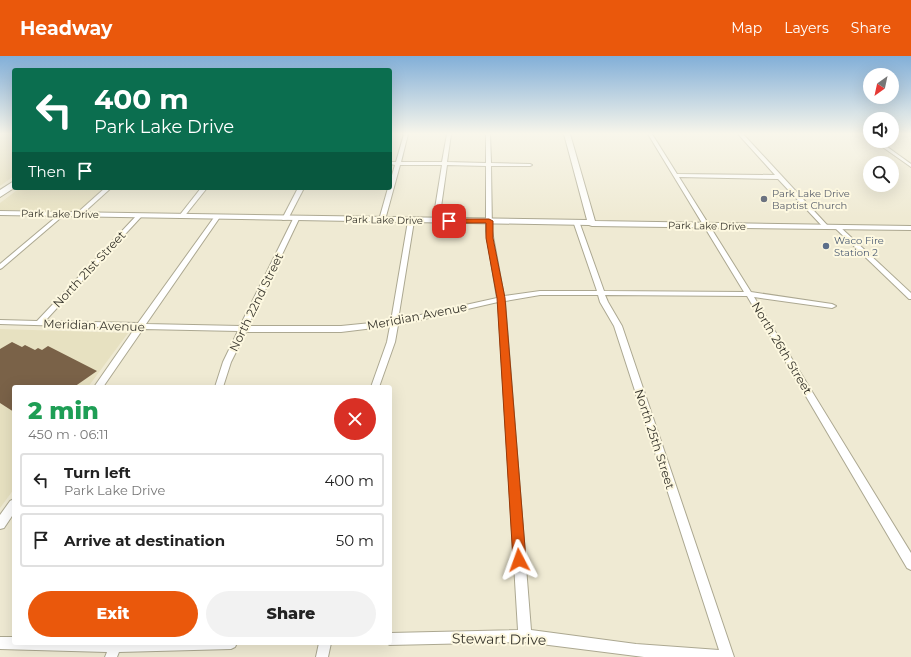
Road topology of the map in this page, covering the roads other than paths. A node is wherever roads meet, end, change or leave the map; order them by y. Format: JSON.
{"nodes":[{"id":1,"x":575,"y":162,"type":"edge"},
{"id":2,"x":667,"y":162,"type":"edge"},
{"id":3,"x":766,"y":162,"type":"edge"},
{"id":4,"x":392,"y":163,"type":"edge"},
{"id":5,"x":398,"y":163,"type":"junction"},
{"id":6,"x":445,"y":164,"type":"junction"},
{"id":7,"x":488,"y":165,"type":"junction"},
{"id":8,"x":530,"y":165,"type":"dead end"},
{"id":9,"x":675,"y":175,"type":"junction"},
{"id":10,"x":780,"y":177,"type":"junction"},
{"id":11,"x":392,"y":184,"type":"edge"},
{"id":12,"x":12,"y":185,"type":"edge"},
{"id":13,"x":106,"y":190,"type":"edge"},
{"id":14,"x":202,"y":190,"type":"edge"},
{"id":15,"x":300,"y":190,"type":"edge"},
{"id":16,"x":390,"y":190,"type":"edge"},
{"id":17,"x":1,"y":193,"type":"edge"},
{"id":18,"x":0,"y":213,"type":"edge"},
{"id":19,"x":62,"y":214,"type":"junction"},
{"id":20,"x":78,"y":215,"type":"junction"},
{"id":21,"x":139,"y":216,"type":"junction"},
{"id":22,"x":181,"y":217,"type":"junction"},
{"id":23,"x":217,"y":217,"type":"junction"},
{"id":24,"x":285,"y":219,"type":"junction"},
{"id":25,"x":296,"y":219,"type":"junction"},
{"id":26,"x":382,"y":220,"type":"junction"},
{"id":27,"x":411,"y":221,"type":"junction"},
{"id":28,"x":436,"y":221,"type":"junction"},
{"id":29,"x":489,"y":221,"type":"junction"},
{"id":30,"x":577,"y":224,"type":"junction"},
{"id":31,"x":592,"y":224,"type":"junction"},
{"id":32,"x":707,"y":226,"type":"junction"},
{"id":33,"x":826,"y":227,"type":"junction"},
{"id":34,"x":837,"y":227,"type":"junction"},
{"id":35,"x":911,"y":228,"type":"edge"},
{"id":36,"x":0,"y":268,"type":"edge"},
{"id":37,"x":602,"y":293,"type":"junction"},
{"id":38,"x":749,"y":294,"type":"junction"},
{"id":39,"x":911,"y":297,"type":"edge"},
{"id":40,"x":501,"y":298,"type":"junction"},
{"id":41,"x":832,"y":306,"type":"dead end"},
{"id":42,"x":0,"y":322,"type":"edge"},
{"id":43,"x":39,"y":323,"type":"junction"},
{"id":44,"x":395,"y":323,"type":"junction"},
{"id":45,"x":141,"y":326,"type":"junction"},
{"id":46,"x":244,"y":329,"type":"junction"},
{"id":47,"x":99,"y":385,"type":"edge"},
{"id":48,"x":220,"y":385,"type":"edge"},
{"id":49,"x":376,"y":385,"type":"edge"},
{"id":50,"x":12,"y":507,"type":"edge"},
{"id":51,"x":0,"y":524,"type":"edge"},
{"id":52,"x":911,"y":564,"type":"edge"},
{"id":53,"x":524,"y":636,"type":"junction"},
{"id":54,"x":392,"y":640,"type":"edge"},
{"id":55,"x":0,"y":643,"type":"edge"},
{"id":56,"x":12,"y":644,"type":"edge"},
{"id":57,"x":46,"y":645,"type":"edge"},
{"id":58,"x":185,"y":645,"type":"edge"},
{"id":59,"x":325,"y":645,"type":"edge"},
{"id":60,"x":115,"y":648,"type":"edge"},
{"id":61,"x":322,"y":657,"type":"edge"},
{"id":62,"x":728,"y":657,"type":"edge"}],
"edges":[{"from":1,"to":31,"type":"street"},
{"from":2,"to":9,"type":"street","name":"North 26th Street"},
{"from":3,"to":10,"type":"street"},
{"from":4,"to":5,"type":"street"},
{"from":5,"to":6,"type":"street"},
{"from":5,"to":11,"type":"street"},
{"from":6,"to":7,"type":"street"},
{"from":6,"to":28,"type":"street"},
{"from":7,"to":8,"type":"street"},
{"from":7,"to":29,"type":"street"},
{"from":9,"to":10,"type":"street"},
{"from":9,"to":32,"type":"street","name":"North 26th Street"},
{"from":10,"to":33,"type":"street"},
{"from":12,"to":17,"type":"main road"},
{"from":13,"to":20,"type":"street"},
{"from":14,"to":22,"type":"street"},
{"from":15,"to":24,"type":"street"},
{"from":16,"to":26,"type":"street"},
{"from":18,"to":19,"type":"street","name":"Park Lake Drive"},
{"from":19,"to":20,"type":"street","name":"Park Lake Drive"},
{"from":19,"to":36,"type":"street"},
{"from":20,"to":21,"type":"street","name":"Park Lake Drive"},
{"from":21,"to":22,"type":"street","name":"Park Lake Drive"},
{"from":21,"to":43,"type":"street","name":"North 21st Street"},
{"from":22,"to":23,"type":"street","name":"Park Lake Drive"},
{"from":23,"to":24,"type":"street","name":"Park Lake Drive"},
{"from":23,"to":45,"type":"street"},
{"from":24,"to":25,"type":"street","name":"Park Lake Drive"},
{"from":25,"to":26,"type":"street","name":"Park Lake Drive"},
{"from":25,"to":46,"type":"street","name":"North 22nd Street"},
{"from":26,"to":27,"type":"street","name":"Park Lake Drive"},
{"from":27,"to":28,"type":"street","name":"Park Lake Drive"},
{"from":27,"to":44,"type":"street"},
{"from":28,"to":29,"type":"street","name":"Park Lake Drive"},
{"from":29,"to":30,"type":"street","name":"Park Lake Drive"},
{"from":29,"to":40,"type":"street"},
{"from":30,"to":31,"type":"street","name":"Park Lake Drive"},
{"from":30,"to":37,"type":"street","name":"North 25th Street"},
{"from":31,"to":32,"type":"street","name":"Park Lake Drive"},
{"from":32,"to":33,"type":"street","name":"Park Lake Drive"},
{"from":32,"to":38,"type":"street","name":"North 26th Street"},
{"from":33,"to":34,"type":"street","name":"Park Lake Drive"},
{"from":34,"to":35,"type":"street","name":"Park Lake Drive"},
{"from":34,"to":39,"type":"street"},
{"from":37,"to":38,"type":"street","name":"Meridian Avenue"},
{"from":37,"to":40,"type":"street","name":"Meridian Avenue"},
{"from":37,"to":62,"type":"street","name":"North 25th Street"},
{"from":38,"to":41,"type":"street","name":"Meridian Avenue"},
{"from":38,"to":52,"type":"street","name":"North 26th Street"},
{"from":40,"to":44,"type":"street","name":"Meridian Avenue"},
{"from":40,"to":53,"type":"street"},
{"from":42,"to":43,"type":"street","name":"Meridian Avenue"},
{"from":43,"to":45,"type":"street","name":"Meridian Avenue"},
{"from":44,"to":46,"type":"street","name":"Meridian Avenue"},
{"from":44,"to":49,"type":"street"},
{"from":45,"to":46,"type":"street","name":"Meridian Avenue"},
{"from":45,"to":47,"type":"street"},
{"from":46,"to":48,"type":"street","name":"North 22nd Street"},
{"from":50,"to":51,"type":"street"},
{"from":53,"to":54,"type":"street","name":"Stewart Drive"},
{"from":53,"to":62,"type":"street","name":"Stewart Drive"},
{"from":55,"to":56,"type":"street"},
{"from":57,"to":60,"type":"street"},
{"from":58,"to":60,"type":"street"},
{"from":59,"to":61,"type":"street"}]}
